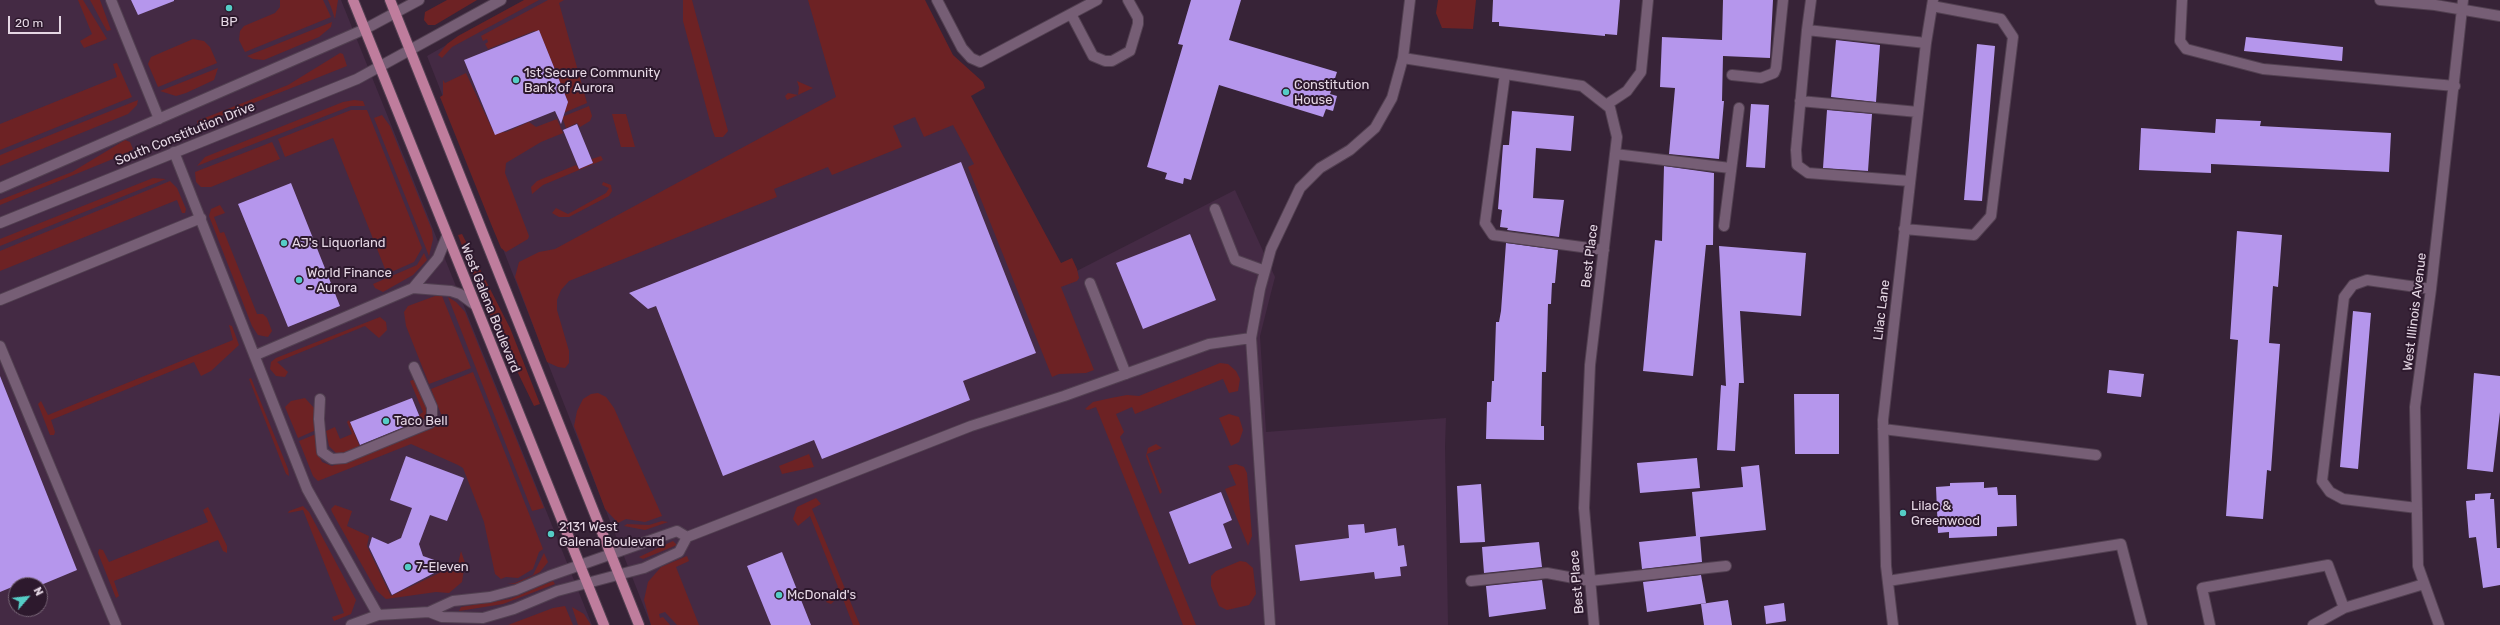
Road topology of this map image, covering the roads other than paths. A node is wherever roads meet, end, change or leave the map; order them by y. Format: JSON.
{"nodes":[{"id":1,"x":111,"y":0,"type":"edge"},
{"id":2,"x":353,"y":0,"type":"edge"},
{"id":3,"x":390,"y":0,"type":"edge"},
{"id":4,"x":419,"y":0,"type":"edge"},
{"id":5,"x":501,"y":0,"type":"edge"},
{"id":6,"x":937,"y":0,"type":"edge"},
{"id":7,"x":1097,"y":0,"type":"edge"},
{"id":8,"x":1128,"y":0,"type":"edge"},
{"id":9,"x":1410,"y":0,"type":"edge"},
{"id":10,"x":1648,"y":0,"type":"edge"},
{"id":11,"x":1783,"y":0,"type":"edge"},
{"id":12,"x":1811,"y":0,"type":"edge"},
{"id":13,"x":2182,"y":0,"type":"edge"},
{"id":14,"x":2380,"y":0,"type":"edge"},
{"id":15,"x":1933,"y":3,"type":"edge"},
{"id":16,"x":2462,"y":5,"type":"edge"},
{"id":17,"x":395,"y":12,"type":"junction"},
{"id":18,"x":1071,"y":14,"type":"junction"},
{"id":19,"x":2500,"y":16,"type":"edge"},
{"id":20,"x":365,"y":29,"type":"junction"},
{"id":21,"x":1807,"y":30,"type":"junction"},
{"id":22,"x":1926,"y":43,"type":"junction"},
{"id":23,"x":410,"y":51,"type":"junction"},
{"id":24,"x":1402,"y":58,"type":"junction"},
{"id":25,"x":380,"y":68,"type":"junction"},
{"id":26,"x":1504,"y":74,"type":"junction"},
{"id":27,"x":1732,"y":76,"type":"dead end"},
{"id":28,"x":2455,"y":86,"type":"junction"},
{"id":29,"x":1800,"y":101,"type":"junction"},
{"id":30,"x":1606,"y":105,"type":"junction"},
{"id":31,"x":1739,"y":108,"type":"dead end"},
{"id":32,"x":1918,"y":112,"type":"junction"},
{"id":33,"x":158,"y":119,"type":"junction"},
{"id":34,"x":174,"y":152,"type":"junction"},
{"id":35,"x":1615,"y":154,"type":"junction"},
{"id":36,"x":1730,"y":168,"type":"junction"},
{"id":37,"x":1910,"y":181,"type":"junction"},
{"id":38,"x":0,"y":188,"type":"edge"},
{"id":39,"x":1215,"y":209,"type":"dead end"},
{"id":40,"x":201,"y":218,"type":"junction"},
{"id":41,"x":0,"y":223,"type":"edge"},
{"id":42,"x":1724,"y":226,"type":"dead end"},
{"id":43,"x":1904,"y":229,"type":"junction"},
{"id":44,"x":447,"y":236,"type":"junction"},
{"id":45,"x":1604,"y":250,"type":"junction"},
{"id":46,"x":1265,"y":271,"type":"junction"},
{"id":47,"x":1090,"y":283,"type":"dead end"},
{"id":48,"x":413,"y":288,"type":"junction"},
{"id":49,"x":2431,"y":289,"type":"junction"},
{"id":50,"x":0,"y":300,"type":"edge"},
{"id":51,"x":475,"y":305,"type":"junction"},
{"id":52,"x":1251,"y":338,"type":"junction"},
{"id":53,"x":0,"y":346,"type":"edge"},
{"id":54,"x":256,"y":355,"type":"junction"},
{"id":55,"x":414,"y":367,"type":"dead end"},
{"id":56,"x":1126,"y":374,"type":"junction"},
{"id":57,"x":320,"y":399,"type":"dead end"},
{"id":58,"x":1883,"y":429,"type":"junction"},
{"id":59,"x":2096,"y":455,"type":"dead end"},
{"id":60,"x":2417,"y":508,"type":"junction"},
{"id":61,"x":687,"y":537,"type":"junction"},
{"id":62,"x":611,"y":555,"type":"junction"},
{"id":63,"x":580,"y":566,"type":"junction"},
{"id":64,"x":1726,"y":566,"type":"dead end"},
{"id":65,"x":619,"y":575,"type":"junction"},
{"id":66,"x":1471,"y":581,"type":"dead end"},
{"id":67,"x":1590,"y":581,"type":"junction"},
{"id":68,"x":1888,"y":581,"type":"junction"},
{"id":69,"x":587,"y":583,"type":"junction"},
{"id":70,"x":2424,"y":584,"type":"junction"},
{"id":71,"x":2344,"y":608,"type":"junction"},
{"id":72,"x":429,"y":612,"type":"junction"},
{"id":73,"x":378,"y":615,"type":"junction"},
{"id":74,"x":116,"y":625,"type":"edge"},
{"id":75,"x":351,"y":625,"type":"edge"},
{"id":76,"x":604,"y":625,"type":"edge"},
{"id":77,"x":639,"y":625,"type":"edge"},
{"id":78,"x":1270,"y":625,"type":"edge"},
{"id":79,"x":1594,"y":625,"type":"edge"},
{"id":80,"x":1893,"y":625,"type":"edge"},
{"id":81,"x":2142,"y":625,"type":"edge"},
{"id":82,"x":2210,"y":625,"type":"edge"},
{"id":83,"x":2313,"y":625,"type":"edge"},
{"id":84,"x":2439,"y":625,"type":"edge"}],
"edges":[{"from":1,"to":33,"type":"street"},
{"from":2,"to":20,"type":"main road","name":"West Galena Boulevard"},
{"from":3,"to":17,"type":"main road","name":"West Galena Boulevard"},
{"from":4,"to":17,"type":"street","name":"South Constitution Drive"},
{"from":5,"to":23,"type":"street","name":"South Constitution Drive"},
{"from":6,"to":18,"type":"street"},
{"from":7,"to":18,"type":"street"},
{"from":8,"to":18,"type":"street"},
{"from":9,"to":24,"type":"street"},
{"from":10,"to":30,"type":"street"},
{"from":11,"to":27,"type":"street"},
{"from":12,"to":21,"type":"street"},
{"from":13,"to":28,"type":"street"},
{"from":14,"to":16,"type":"street"},
{"from":15,"to":22,"type":"street","name":"Lilac Lane"},
{"from":15,"to":43,"type":"street"},
{"from":16,"to":19,"type":"street"},
{"from":16,"to":28,"type":"street","name":"West Illinois Avenue"},
{"from":17,"to":20,"type":"street","name":"South Constitution Drive"},
{"from":17,"to":23,"type":"main road","name":"West Galena Boulevard"},
{"from":20,"to":25,"type":"main road","name":"West Galena Boulevard"},
{"from":20,"to":33,"type":"street","name":"South Constitution Drive"},
{"from":21,"to":22,"type":"street"},
{"from":21,"to":29,"type":"street"},
{"from":22,"to":32,"type":"street","name":"Lilac Lane"},
{"from":23,"to":25,"type":"street","name":"South Constitution Drive"},
{"from":23,"to":62,"type":"main road","name":"West Galena Boulevard"},
{"from":24,"to":26,"type":"street","name":"Best Place"},
{"from":24,"to":46,"type":"street"},
{"from":25,"to":34,"type":"street","name":"South Constitution Drive"},
{"from":25,"to":44,"type":"main road","name":"West Galena Boulevard"},
{"from":26,"to":30,"type":"street","name":"Best Place"},
{"from":26,"to":45,"type":"street"},
{"from":28,"to":49,"type":"street","name":"West Illinois Avenue"},
{"from":29,"to":32,"type":"street"},
{"from":29,"to":37,"type":"street"},
{"from":30,"to":35,"type":"street","name":"Best Place"},
{"from":31,"to":36,"type":"street"},
{"from":32,"to":37,"type":"street","name":"Lilac Lane"},
{"from":33,"to":38,"type":"street","name":"South Constitution Drive"},
{"from":34,"to":40,"type":"street"},
{"from":34,"to":41,"type":"street","name":"South Constitution Drive"},
{"from":35,"to":36,"type":"street"},
{"from":35,"to":45,"type":"street","name":"Best Place"},
{"from":36,"to":42,"type":"street"},
{"from":37,"to":43,"type":"street","name":"Lilac Lane"},
{"from":39,"to":46,"type":"street"},
{"from":40,"to":50,"type":"street"},
{"from":40,"to":54,"type":"street"},
{"from":43,"to":58,"type":"street","name":"Lilac Lane"},
{"from":44,"to":48,"type":"street"},
{"from":44,"to":51,"type":"main road","name":"West Galena Boulevard"},
{"from":45,"to":67,"type":"street","name":"Best Place"},
{"from":46,"to":52,"type":"street"},
{"from":47,"to":56,"type":"street"},
{"from":48,"to":51,"type":"street"},
{"from":48,"to":54,"type":"street"},
{"from":49,"to":60,"type":"street","name":"West Illinois Avenue"},
{"from":49,"to":60,"type":"street"},
{"from":51,"to":63,"type":"main road","name":"West Galena Boulevard"},
{"from":52,"to":56,"type":"street"},
{"from":52,"to":78,"type":"street"},
{"from":53,"to":74,"type":"street"},
{"from":54,"to":73,"type":"street"},
{"from":55,"to":57,"type":"street"},
{"from":56,"to":61,"type":"street"},
{"from":58,"to":59,"type":"street"},
{"from":58,"to":68,"type":"street","name":"Lilac Lane"},
{"from":60,"to":70,"type":"street","name":"West Illinois Avenue"},
{"from":61,"to":62,"type":"street"},
{"from":61,"to":65,"type":"street"},
{"from":62,"to":63,"type":"street"},
{"from":62,"to":65,"type":"main road","name":"West Galena Boulevard"},
{"from":63,"to":69,"type":"main road","name":"West Galena Boulevard"},
{"from":63,"to":72,"type":"street"},
{"from":64,"to":67,"type":"street"},
{"from":65,"to":69,"type":"street"},
{"from":65,"to":77,"type":"main road","name":"West Galena Boulevard"},
{"from":66,"to":67,"type":"street"},
{"from":67,"to":79,"type":"street","name":"Best Place"},
{"from":68,"to":80,"type":"street","name":"Lilac Lane"},
{"from":68,"to":81,"type":"street"},
{"from":69,"to":72,"type":"street"},
{"from":69,"to":76,"type":"main road","name":"West Galena Boulevard"},
{"from":70,"to":71,"type":"street"},
{"from":70,"to":84,"type":"street","name":"West Illinois Avenue"},
{"from":71,"to":82,"type":"street"},
{"from":71,"to":83,"type":"street"},
{"from":72,"to":73,"type":"street"},
{"from":73,"to":75,"type":"street"}]}
